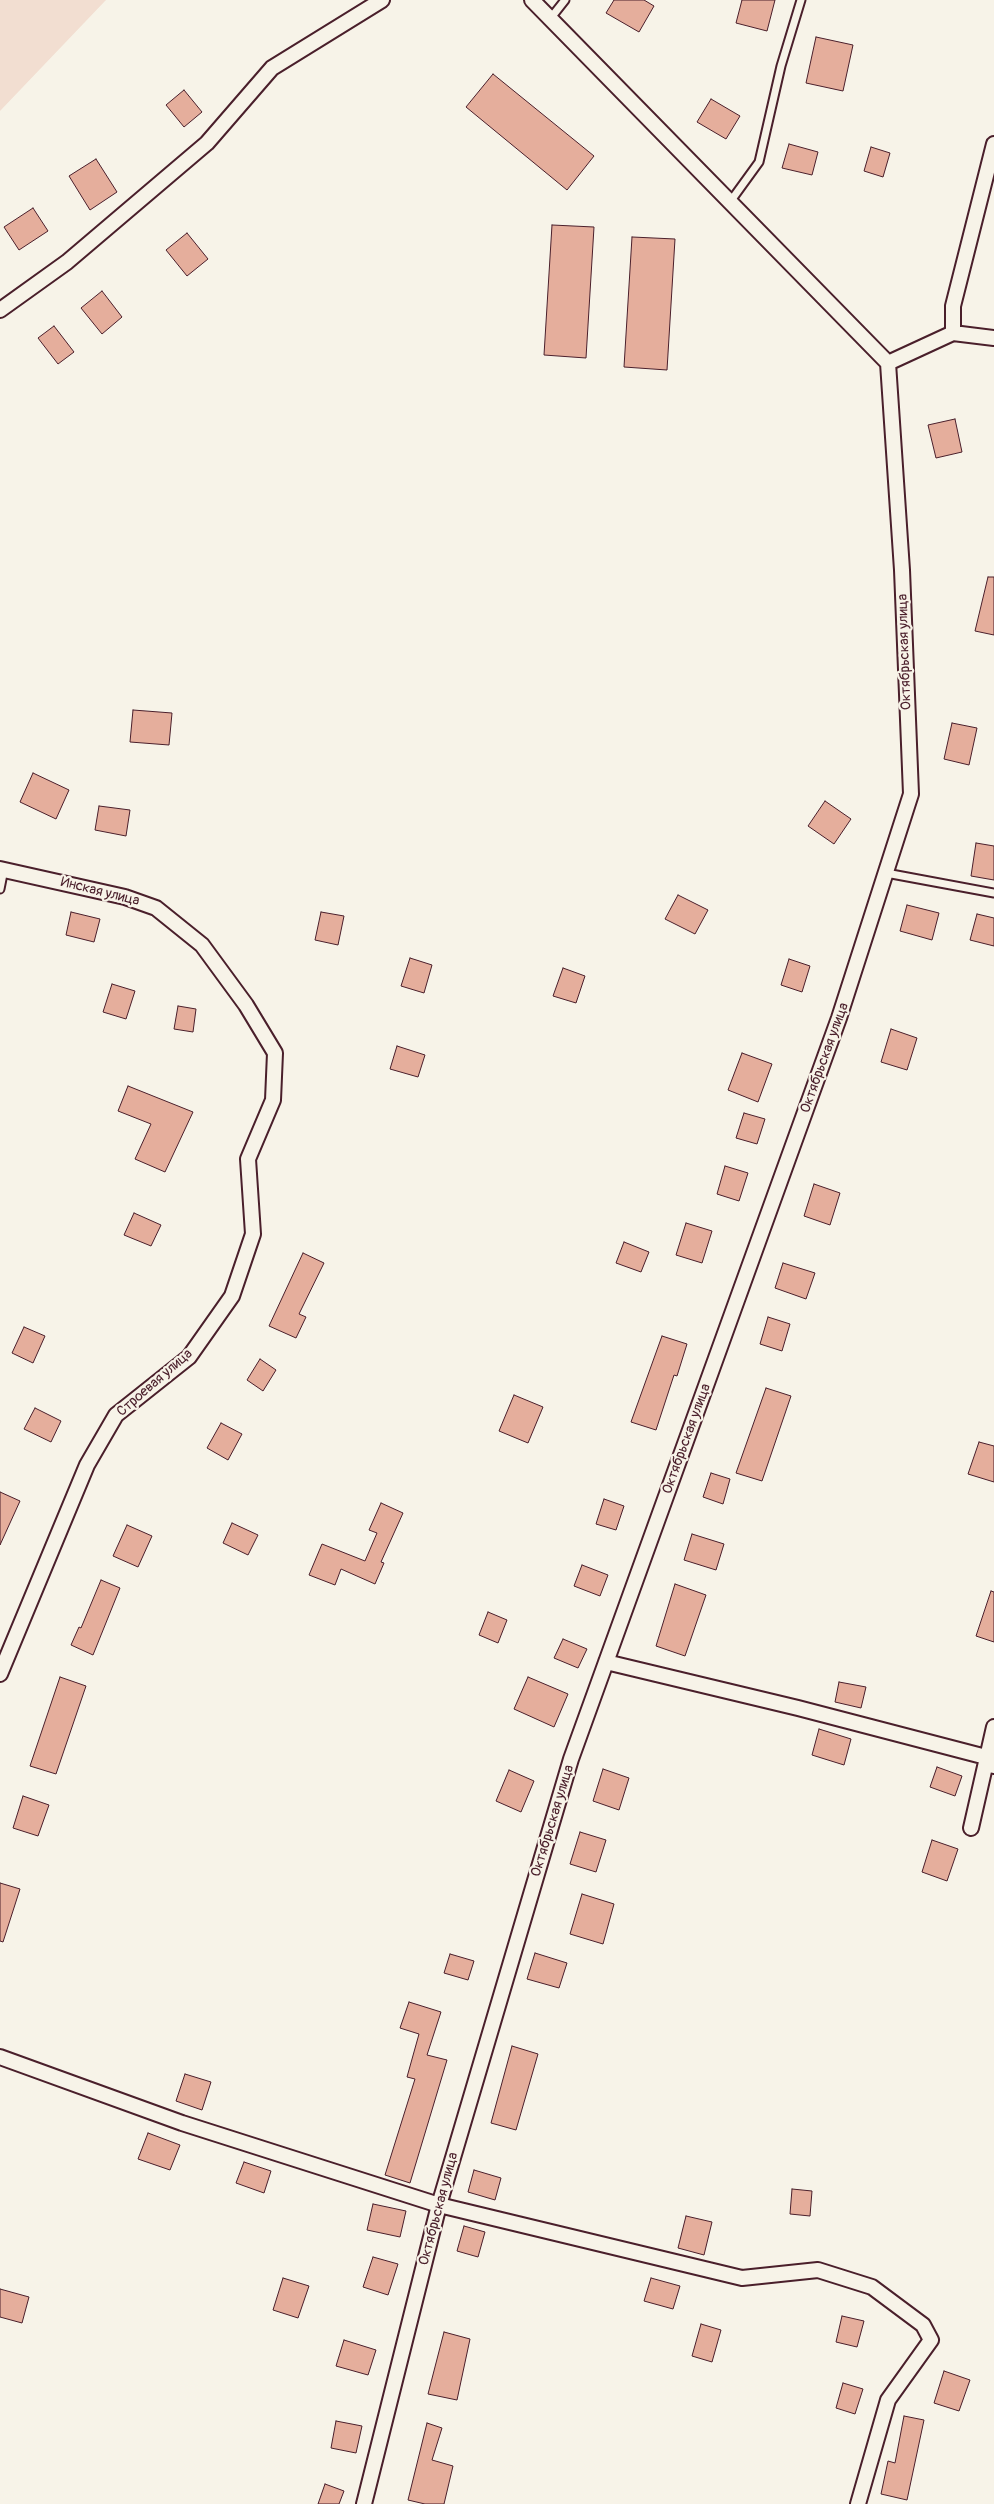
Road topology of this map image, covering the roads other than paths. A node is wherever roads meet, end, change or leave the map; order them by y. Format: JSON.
{"nodes":[{"id":1,"x":382,"y":0,"type":"edge"},
{"id":2,"x":532,"y":0,"type":"edge"},
{"id":3,"x":566,"y":0,"type":"edge"},
{"id":4,"x":800,"y":0,"type":"edge"},
{"id":5,"x":550,"y":19,"type":"junction"},
{"id":6,"x":994,"y":144,"type":"edge"},
{"id":7,"x":730,"y":202,"type":"junction"},
{"id":8,"x":0,"y":310,"type":"edge"},
{"id":9,"x":953,"y":333,"type":"junction"},
{"id":10,"x":994,"y":338,"type":"edge"},
{"id":11,"x":888,"y":363,"type":"junction"},
{"id":12,"x":2,"y":869,"type":"edge"},
{"id":13,"x":886,"y":873,"type":"junction"},
{"id":14,"x":0,"y":889,"type":"edge"},
{"id":15,"x":994,"y":893,"type":"edge"},
{"id":16,"x":246,"y":1005,"type":"joint"},
{"id":17,"x":606,"y":1662,"type":"junction"},
{"id":18,"x":0,"y":1674,"type":"edge"},
{"id":19,"x":994,"y":1727,"type":"edge"},
{"id":20,"x":990,"y":1762,"type":"edge"},
{"id":21,"x":971,"y":1828,"type":"dead end"},
{"id":22,"x":0,"y":2057,"type":"edge"},
{"id":23,"x":439,"y":2205,"type":"junction"},
{"id":24,"x":364,"y":2504,"type":"edge"},
{"id":25,"x":858,"y":2504,"type":"edge"}],
"edges":[{"from":1,"to":8,"type":"street"},
{"from":2,"to":5,"type":"street"},
{"from":3,"to":5,"type":"lane"},
{"from":4,"to":7,"type":"lane"},
{"from":5,"to":7,"type":"street"},
{"from":6,"to":9,"type":"street"},
{"from":7,"to":11,"type":"street"},
{"from":9,"to":10,"type":"street"},
{"from":9,"to":11,"type":"street"},
{"from":11,"to":13,"type":"street","name":"Октябрьская улица"},
{"from":12,"to":14,"type":"lane"},
{"from":12,"to":16,"type":"street","name":"Инская улица"},
{"from":13,"to":15,"type":"lane"},
{"from":13,"to":17,"type":"street","name":"Октябрьская улица"},
{"from":16,"to":18,"type":"street","name":"Строевая улица"},
{"from":17,"to":20,"type":"street"},
{"from":17,"to":23,"type":"street","name":"Октябрьская улица"},
{"from":19,"to":20,"type":"street"},
{"from":20,"to":21,"type":"street"},
{"from":22,"to":23,"type":"street"},
{"from":23,"to":24,"type":"street","name":"Октябрьская улица"},
{"from":23,"to":25,"type":"street"}]}
